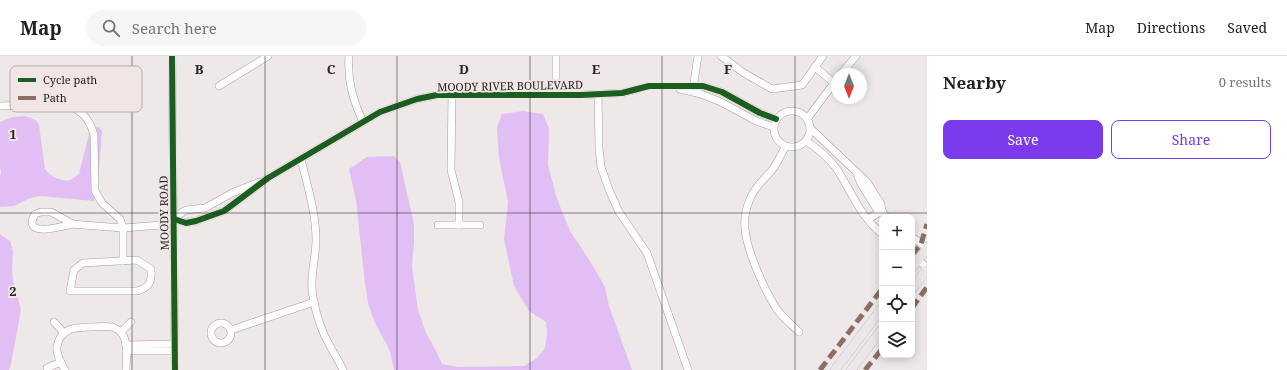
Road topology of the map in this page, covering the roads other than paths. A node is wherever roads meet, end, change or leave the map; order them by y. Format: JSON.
{"nodes":[{"id":1,"x":172,"y":56,"type":"edge"},
{"id":2,"x":268,"y":56,"type":"edge"},
{"id":3,"x":349,"y":56,"type":"edge"},
{"id":4,"x":556,"y":56,"type":"edge"},
{"id":5,"x":698,"y":56,"type":"edge"},
{"id":6,"x":721,"y":56,"type":"edge"},
{"id":7,"x":824,"y":56,"type":"edge"},
{"id":8,"x":856,"y":56,"type":"edge"},
{"id":9,"x":815,"y":67,"type":"junction"},
{"id":10,"x":846,"y":68,"type":"edge"},
{"id":11,"x":831,"y":78,"type":"edge"},
{"id":12,"x":219,"y":86,"type":"dead end"},
{"id":13,"x":831,"y":88,"type":"edge"},
{"id":14,"x":693,"y":89,"type":"junction"},
{"id":15,"x":598,"y":94,"type":"junction"},
{"id":16,"x":452,"y":95,"type":"junction"},
{"id":17,"x":556,"y":95,"type":"junction"},
{"id":18,"x":0,"y":106,"type":"edge"},
{"id":19,"x":10,"y":106,"type":"edge"},
{"id":20,"x":81,"y":112,"type":"edge"},
{"id":21,"x":776,"y":119,"type":"junction"},
{"id":22,"x":807,"y":119,"type":"junction"},
{"id":23,"x":363,"y":122,"type":"junction"},
{"id":24,"x":773,"y":127,"type":"junction"},
{"id":25,"x":810,"y":128,"type":"junction"},
{"id":26,"x":806,"y":141,"type":"junction"},
{"id":27,"x":785,"y":147,"type":"junction"},
{"id":28,"x":301,"y":159,"type":"junction"},
{"id":29,"x":268,"y":178,"type":"junction"},
{"id":30,"x":864,"y":183,"type":"junction"},
{"id":31,"x":850,"y":192,"type":"junction"},
{"id":32,"x":232,"y":193,"type":"junction"},
{"id":33,"x":237,"y":201,"type":"junction"},
{"id":34,"x":882,"y":211,"type":"junction"},
{"id":35,"x":884,"y":214,"type":"edge"},
{"id":36,"x":174,"y":219,"type":"junction"},
{"id":37,"x":868,"y":219,"type":"junction"},
{"id":38,"x":73,"y":224,"type":"junction"},
{"id":39,"x":438,"y":225,"type":"dead end"},
{"id":40,"x":459,"y":225,"type":"junction"},
{"id":41,"x":480,"y":225,"type":"dead end"},
{"id":42,"x":123,"y":228,"type":"junction"},
{"id":43,"x":879,"y":231,"type":"edge"},
{"id":44,"x":915,"y":239,"type":"edge"},
{"id":45,"x":927,"y":248,"type":"edge"},
{"id":46,"x":123,"y":261,"type":"junction"},
{"id":47,"x":915,"y":261,"type":"edge"},
{"id":48,"x":915,"y":262,"type":"edge"},
{"id":49,"x":927,"y":268,"type":"edge"},
{"id":50,"x":914,"y":286,"type":"edge"},
{"id":51,"x":314,"y":302,"type":"junction"},
{"id":52,"x":879,"y":312,"type":"edge"},
{"id":53,"x":54,"y":322,"type":"dead end"},
{"id":54,"x":131,"y":322,"type":"dead end"},
{"id":55,"x":231,"y":330,"type":"dead end"},
{"id":56,"x":121,"y":332,"type":"junction"},
{"id":57,"x":799,"y":332,"type":"dead end"},
{"id":58,"x":64,"y":333,"type":"junction"},
{"id":59,"x":879,"y":333,"type":"edge"},
{"id":60,"x":126,"y":348,"type":"junction"},
{"id":61,"x":175,"y":348,"type":"junction"},
{"id":62,"x":61,"y":362,"type":"junction"},
{"id":63,"x":47,"y":368,"type":"dead end"},
{"id":64,"x":65,"y":370,"type":"edge"},
{"id":65,"x":126,"y":370,"type":"edge"},
{"id":66,"x":175,"y":370,"type":"edge"},
{"id":67,"x":343,"y":370,"type":"edge"},
{"id":68,"x":688,"y":370,"type":"edge"},
{"id":69,"x":835,"y":370,"type":"edge"},
{"id":70,"x":851,"y":370,"type":"edge"}],
"edges":[{"from":1,"to":36,"type":"street","name":"MOODY ROAD"},
{"from":2,"to":12,"type":"street"},
{"from":3,"to":23,"type":"street"},
{"from":4,"to":17,"type":"street"},
{"from":5,"to":14,"type":"street"},
{"from":6,"to":9,"type":"street"},
{"from":7,"to":9,"type":"street"},
{"from":8,"to":10,"type":"street"},
{"from":9,"to":11,"type":"street"},
{"from":13,"to":22,"type":"street"},
{"from":14,"to":15,"type":"street","name":"MOODY RIVER BOULEVARD"},
{"from":14,"to":21,"type":"street","name":"MOODY RIVER BOULEVARD"},
{"from":14,"to":24,"type":"street","name":"MOODY RIVER BOULEVARD"},
{"from":15,"to":17,"type":"street","name":"MOODY RIVER BOULEVARD"},
{"from":15,"to":68,"type":"street"},
{"from":16,"to":17,"type":"street","name":"MOODY RIVER BOULEVARD"},
{"from":16,"to":23,"type":"street","name":"MOODY RIVER BOULEVARD"},
{"from":16,"to":40,"type":"street"},
{"from":18,"to":19,"type":"street"},
{"from":20,"to":42,"type":"street"},
{"from":21,"to":22,"type":"street"},
{"from":21,"to":24,"type":"street"},
{"from":22,"to":25,"type":"street"},
{"from":23,"to":28,"type":"street","name":"MOODY RIVER BOULEVARD"},
{"from":24,"to":27,"type":"street"},
{"from":25,"to":26,"type":"street"},
{"from":25,"to":30,"type":"street"},
{"from":26,"to":27,"type":"street"},
{"from":26,"to":31,"type":"street"},
{"from":27,"to":57,"type":"street"},
{"from":28,"to":29,"type":"street","name":"MOODY RIVER BOULEVARD"},
{"from":28,"to":51,"type":"street"},
{"from":29,"to":32,"type":"street","name":"MOODY RIVER BOULEVARD"},
{"from":29,"to":33,"type":"street","name":"MOODY RIVER BOULEVARD"},
{"from":30,"to":31,"type":"street"},
{"from":30,"to":34,"type":"street"},
{"from":31,"to":37,"type":"street"},
{"from":32,"to":33,"type":"street"},
{"from":32,"to":36,"type":"street","name":"MOODY RIVER BOULEVARD"},
{"from":33,"to":36,"type":"street","name":"MOODY RIVER BOULEVARD"},
{"from":34,"to":35,"type":"street"},
{"from":34,"to":37,"type":"street"},
{"from":36,"to":42,"type":"street"},
{"from":36,"to":61,"type":"street","name":"MOODY ROAD"},
{"from":37,"to":43,"type":"street"},
{"from":38,"to":38,"type":"street"},
{"from":38,"to":42,"type":"street"},
{"from":39,"to":40,"type":"street"},
{"from":40,"to":41,"type":"street"},
{"from":42,"to":46,"type":"street"},
{"from":44,"to":45,"type":"street"},
{"from":45,"to":47,"type":"main road"},
{"from":46,"to":46,"type":"street"},
{"from":48,"to":49,"type":"street"},
{"from":49,"to":50,"type":"main road"},
{"from":51,"to":55,"type":"street"},
{"from":51,"to":67,"type":"street"},
{"from":52,"to":69,"type":"main road"},
{"from":53,"to":58,"type":"street"},
{"from":54,"to":56,"type":"street"},
{"from":56,"to":58,"type":"street"},
{"from":56,"to":60,"type":"street"},
{"from":58,"to":62,"type":"street"},
{"from":59,"to":70,"type":"main road"},
{"from":60,"to":61,"type":"street"},
{"from":60,"to":65,"type":"street"},
{"from":61,"to":66,"type":"street","name":"MOODY ROAD"},
{"from":62,"to":63,"type":"street"},
{"from":62,"to":64,"type":"street"}]}
